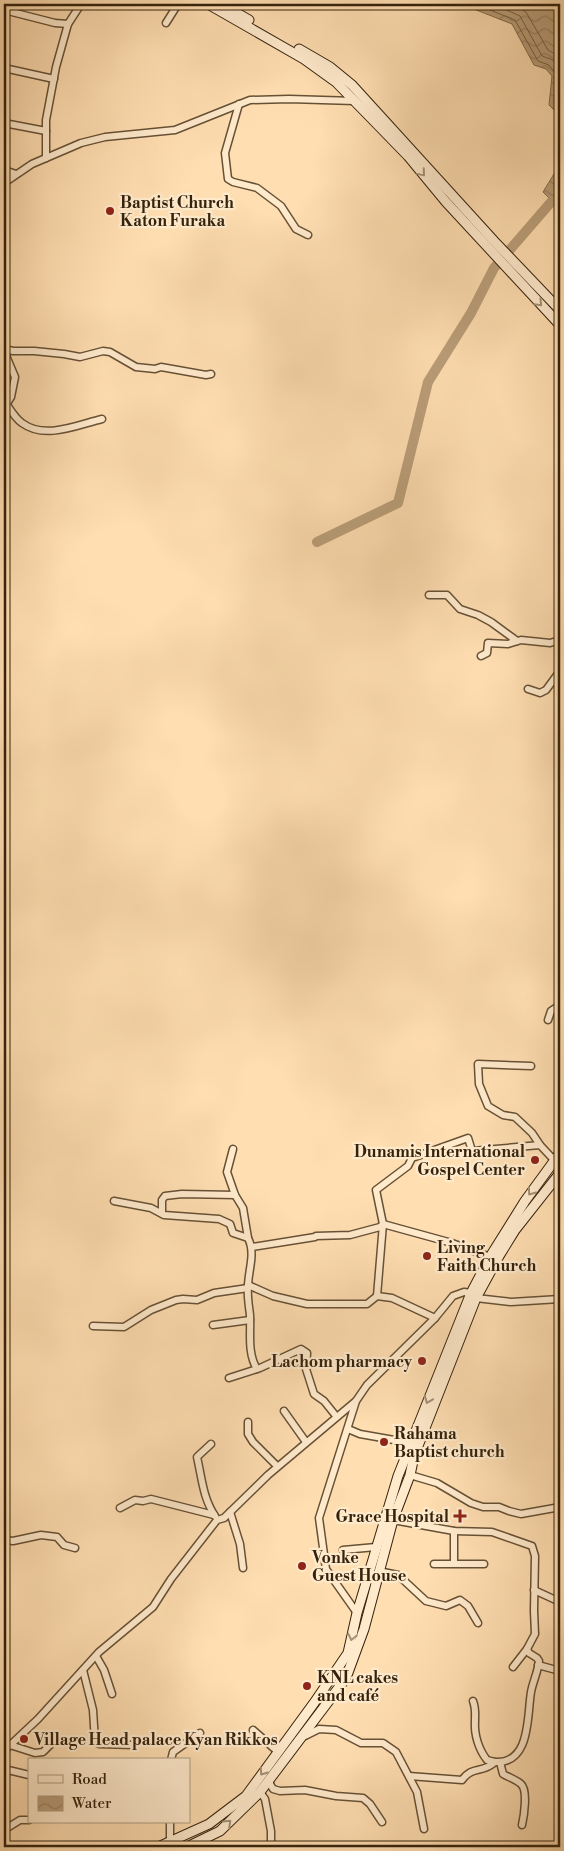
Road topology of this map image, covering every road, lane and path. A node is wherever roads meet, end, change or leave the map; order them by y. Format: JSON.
{"nodes":[{"id":1,"x":81,"y":4,"type":"edge"},
{"id":2,"x":178,"y":4,"type":"edge"},
{"id":3,"x":208,"y":4,"type":"edge"},
{"id":4,"x":221,"y":4,"type":"edge"},
{"id":5,"x":4,"y":10,"type":"edge"},
{"id":6,"x":166,"y":23,"type":"dead end"},
{"id":7,"x":68,"y":24,"type":"junction"},
{"id":8,"x":4,"y":68,"type":"edge"},
{"id":9,"x":54,"y":78,"type":"junction"},
{"id":10,"x":356,"y":101,"type":"junction"},
{"id":11,"x":239,"y":104,"type":"junction"},
{"id":12,"x":4,"y":123,"type":"edge"},
{"id":13,"x":46,"y":131,"type":"junction"},
{"id":14,"x":46,"y":158,"type":"junction"},
{"id":15,"x":4,"y":170,"type":"edge"},
{"id":16,"x":16,"y":174,"type":"junction"},
{"id":17,"x":4,"y":183,"type":"edge"},
{"id":18,"x":308,"y":235,"type":"dead end"},
{"id":19,"x":491,"y":244,"type":"junction"},
{"id":20,"x":560,"y":310,"type":"edge"},
{"id":21,"x":560,"y":325,"type":"edge"},
{"id":22,"x":4,"y":350,"type":"edge"},
{"id":23,"x":211,"y":374,"type":"dead end"},
{"id":24,"x":5,"y":407,"type":"edge"},
{"id":25,"x":102,"y":419,"type":"dead end"},
{"id":26,"x":429,"y":595,"type":"dead end"},
{"id":27,"x":560,"y":640,"type":"edge"},
{"id":28,"x":517,"y":641,"type":"junction"},
{"id":29,"x":482,"y":656,"type":"dead end"},
{"id":30,"x":560,"y":671,"type":"edge"},
{"id":31,"x":528,"y":689,"type":"dead end"},
{"id":32,"x":560,"y":1005,"type":"edge"},
{"id":33,"x":548,"y":1020,"type":"dead end"},
{"id":34,"x":531,"y":1066,"type":"dead end"},
{"id":35,"x":540,"y":1145,"type":"junction"},
{"id":36,"x":233,"y":1149,"type":"dead end"},
{"id":37,"x":557,"y":1157,"type":"edge"},
{"id":38,"x":560,"y":1173,"type":"edge"},
{"id":39,"x":235,"y":1195,"type":"junction"},
{"id":40,"x":114,"y":1201,"type":"dead end"},
{"id":41,"x":162,"y":1213,"type":"junction"},
{"id":42,"x":383,"y":1224,"type":"junction"},
{"id":43,"x":248,"y":1238,"type":"junction"},
{"id":44,"x":252,"y":1247,"type":"junction"},
{"id":45,"x":490,"y":1257,"type":"junction"},
{"id":46,"x":248,"y":1287,"type":"junction"},
{"id":47,"x":377,"y":1296,"type":"junction"},
{"id":48,"x":473,"y":1296,"type":"junction"},
{"id":49,"x":560,"y":1299,"type":"edge"},
{"id":50,"x":435,"y":1318,"type":"junction"},
{"id":51,"x":250,"y":1320,"type":"junction"},
{"id":52,"x":213,"y":1325,"type":"dead end"},
{"id":53,"x":93,"y":1326,"type":"dead end"},
{"id":54,"x":257,"y":1369,"type":"junction"},
{"id":55,"x":229,"y":1378,"type":"dead end"},
{"id":56,"x":356,"y":1400,"type":"junction"},
{"id":57,"x":284,"y":1411,"type":"dead end"},
{"id":58,"x":336,"y":1416,"type":"junction"},
{"id":59,"x":248,"y":1422,"type":"dead end"},
{"id":60,"x":348,"y":1429,"type":"junction"},
{"id":61,"x":306,"y":1442,"type":"junction"},
{"id":62,"x":211,"y":1444,"type":"dead end"},
{"id":63,"x":410,"y":1445,"type":"junction"},
{"id":64,"x":277,"y":1466,"type":"junction"},
{"id":65,"x":410,"y":1475,"type":"junction"},
{"id":66,"x":560,"y":1507,"type":"edge"},
{"id":67,"x":120,"y":1508,"type":"dead end"},
{"id":68,"x":230,"y":1512,"type":"junction"},
{"id":69,"x":215,"y":1517,"type":"junction"},
{"id":70,"x":393,"y":1520,"type":"junction"},
{"id":71,"x":454,"y":1531,"type":"junction"},
{"id":72,"x":4,"y":1540,"type":"edge"},
{"id":73,"x":376,"y":1546,"type":"junction"},
{"id":74,"x":75,"y":1548,"type":"dead end"},
{"id":75,"x":343,"y":1550,"type":"dead end"},
{"id":76,"x":454,"y":1563,"type":"junction"},
{"id":77,"x":434,"y":1564,"type":"dead end"},
{"id":78,"x":484,"y":1564,"type":"dead end"},
{"id":79,"x":243,"y":1568,"type":"dead end"},
{"id":80,"x":378,"y":1571,"type":"junction"},
{"id":81,"x":534,"y":1590,"type":"junction"},
{"id":82,"x":560,"y":1602,"type":"edge"},
{"id":83,"x":357,"y":1613,"type":"junction"},
{"id":84,"x":478,"y":1623,"type":"dead end"},
{"id":85,"x":528,"y":1649,"type":"junction"},
{"id":86,"x":96,"y":1656,"type":"junction"},
{"id":87,"x":538,"y":1665,"type":"junction"},
{"id":88,"x":513,"y":1667,"type":"dead end"},
{"id":89,"x":83,"y":1670,"type":"junction"},
{"id":90,"x":560,"y":1671,"type":"edge"},
{"id":91,"x":112,"y":1694,"type":"dead end"},
{"id":92,"x":473,"y":1701,"type":"dead end"},
{"id":93,"x":252,"y":1730,"type":"dead end"},
{"id":94,"x":200,"y":1733,"type":"dead end"},
{"id":95,"x":53,"y":1742,"type":"dead end"},
{"id":96,"x":298,"y":1742,"type":"junction"},
{"id":97,"x":10,"y":1745,"type":"junction"},
{"id":98,"x":134,"y":1745,"type":"dead end"},
{"id":99,"x":4,"y":1751,"type":"edge"},
{"id":100,"x":277,"y":1751,"type":"junction"},
{"id":101,"x":171,"y":1758,"type":"edge"},
{"id":102,"x":497,"y":1762,"type":"junction"},
{"id":103,"x":4,"y":1769,"type":"edge"},
{"id":104,"x":28,"y":1775,"type":"edge"},
{"id":105,"x":409,"y":1776,"type":"junction"},
{"id":106,"x":270,"y":1779,"type":"junction"},
{"id":107,"x":260,"y":1792,"type":"junction"},
{"id":108,"x":28,"y":1820,"type":"edge"},
{"id":109,"x":382,"y":1822,"type":"dead end"},
{"id":110,"x":170,"y":1824,"type":"edge"},
{"id":111,"x":522,"y":1825,"type":"dead end"},
{"id":112,"x":424,"y":1829,"type":"dead end"},
{"id":113,"x":4,"y":1830,"type":"edge"},
{"id":114,"x":170,"y":1842,"type":"junction"},
{"id":115,"x":158,"y":1847,"type":"edge"},
{"id":116,"x":187,"y":1847,"type":"edge"},
{"id":117,"x":271,"y":1847,"type":"edge"}],
"edges":[{"from":1,"to":7,"type":"street"},
{"from":2,"to":6,"type":"street"},
{"from":3,"to":10,"type":"main road"},
{"from":4,"to":19,"type":"main road"},
{"from":5,"to":7,"type":"street"},
{"from":7,"to":9,"type":"street"},
{"from":8,"to":9,"type":"street"},
{"from":9,"to":13,"type":"street"},
{"from":10,"to":11,"type":"street"},
{"from":10,"to":19,"type":"main road","one_way":true},
{"from":11,"to":14,"type":"street"},
{"from":11,"to":18,"type":"street"},
{"from":12,"to":13,"type":"street"},
{"from":13,"to":14,"type":"street"},
{"from":14,"to":16,"type":"street"},
{"from":15,"to":16,"type":"street"},
{"from":16,"to":17,"type":"street"},
{"from":19,"to":20,"type":"main road"},
{"from":19,"to":21,"type":"main road","one_way":true},
{"from":22,"to":23,"type":"street"},
{"from":22,"to":24,"type":"street"},
{"from":24,"to":25,"type":"street"},
{"from":26,"to":28,"type":"street"},
{"from":27,"to":28,"type":"street"},
{"from":28,"to":29,"type":"street"},
{"from":30,"to":31,"type":"street"},
{"from":32,"to":33,"type":"street"},
{"from":34,"to":35,"type":"street"},
{"from":35,"to":37,"type":"street"},
{"from":35,"to":42,"type":"street"},
{"from":36,"to":39,"type":"street"},
{"from":37,"to":45,"type":"main road","one_way":true},
{"from":38,"to":48,"type":"main road"},
{"from":39,"to":41,"type":"street"},
{"from":39,"to":43,"type":"street"},
{"from":40,"to":41,"type":"street"},
{"from":41,"to":43,"type":"street"},
{"from":42,"to":44,"type":"street"},
{"from":42,"to":45,"type":"street"},
{"from":42,"to":47,"type":"street"},
{"from":43,"to":44,"type":"street"},
{"from":44,"to":46,"type":"street"},
{"from":45,"to":48,"type":"main road"},
{"from":46,"to":47,"type":"street"},
{"from":46,"to":51,"type":"street"},
{"from":46,"to":53,"type":"street"},
{"from":47,"to":50,"type":"street"},
{"from":48,"to":49,"type":"street"},
{"from":48,"to":50,"type":"street"},
{"from":48,"to":63,"type":"main road","one_way":true},
{"from":48,"to":65,"type":"main road"},
{"from":50,"to":56,"type":"street"},
{"from":51,"to":52,"type":"street"},
{"from":51,"to":54,"type":"street"},
{"from":54,"to":55,"type":"street"},
{"from":54,"to":58,"type":"street"},
{"from":56,"to":58,"type":"street"},
{"from":56,"to":60,"type":"street"},
{"from":57,"to":61,"type":"street"},
{"from":58,"to":61,"type":"street"},
{"from":59,"to":64,"type":"street"},
{"from":60,"to":63,"type":"street"},
{"from":60,"to":83,"type":"street"},
{"from":61,"to":64,"type":"street"},
{"from":62,"to":69,"type":"street"},
{"from":63,"to":73,"type":"main road"},
{"from":64,"to":68,"type":"street"},
{"from":65,"to":66,"type":"street"},
{"from":65,"to":70,"type":"main road"},
{"from":67,"to":69,"type":"street"},
{"from":68,"to":69,"type":"street"},
{"from":68,"to":79,"type":"street"},
{"from":69,"to":86,"type":"street"},
{"from":70,"to":71,"type":"street"},
{"from":70,"to":80,"type":"main road"},
{"from":71,"to":76,"type":"street"},
{"from":71,"to":81,"type":"street"},
{"from":72,"to":74,"type":"street"},
{"from":73,"to":75,"type":"street"},
{"from":73,"to":83,"type":"main road"},
{"from":76,"to":77,"type":"street"},
{"from":76,"to":78,"type":"street"},
{"from":80,"to":84,"type":"street"},
{"from":80,"to":96,"type":"main road"},
{"from":81,"to":82,"type":"street"},
{"from":81,"to":85,"type":"street"},
{"from":83,"to":100,"type":"main road","one_way":true},
{"from":85,"to":87,"type":"street"},
{"from":85,"to":88,"type":"street"},
{"from":86,"to":89,"type":"street"},
{"from":86,"to":91,"type":"street"},
{"from":87,"to":90,"type":"street"},
{"from":87,"to":102,"type":"street"},
{"from":89,"to":97,"type":"street"},
{"from":89,"to":98,"type":"street"},
{"from":92,"to":102,"type":"street"},
{"from":93,"to":100,"type":"street"},
{"from":94,"to":101,"type":"street"},
{"from":95,"to":97,"type":"street"},
{"from":96,"to":105,"type":"street"},
{"from":96,"to":106,"type":"main road"},
{"from":97,"to":99,"type":"street"},
{"from":100,"to":114,"type":"main road","one_way":true},
{"from":102,"to":105,"type":"street"},
{"from":102,"to":111,"type":"street"},
{"from":103,"to":104,"type":"street"},
{"from":105,"to":112,"type":"street"},
{"from":106,"to":107,"type":"main road"},
{"from":106,"to":109,"type":"street"},
{"from":116,"to":107,"type":"main road","one_way":true},
{"from":107,"to":117,"type":"street"},
{"from":108,"to":113,"type":"street"},
{"from":110,"to":114,"type":"street"},
{"from":114,"to":115,"type":"main road"}]}
